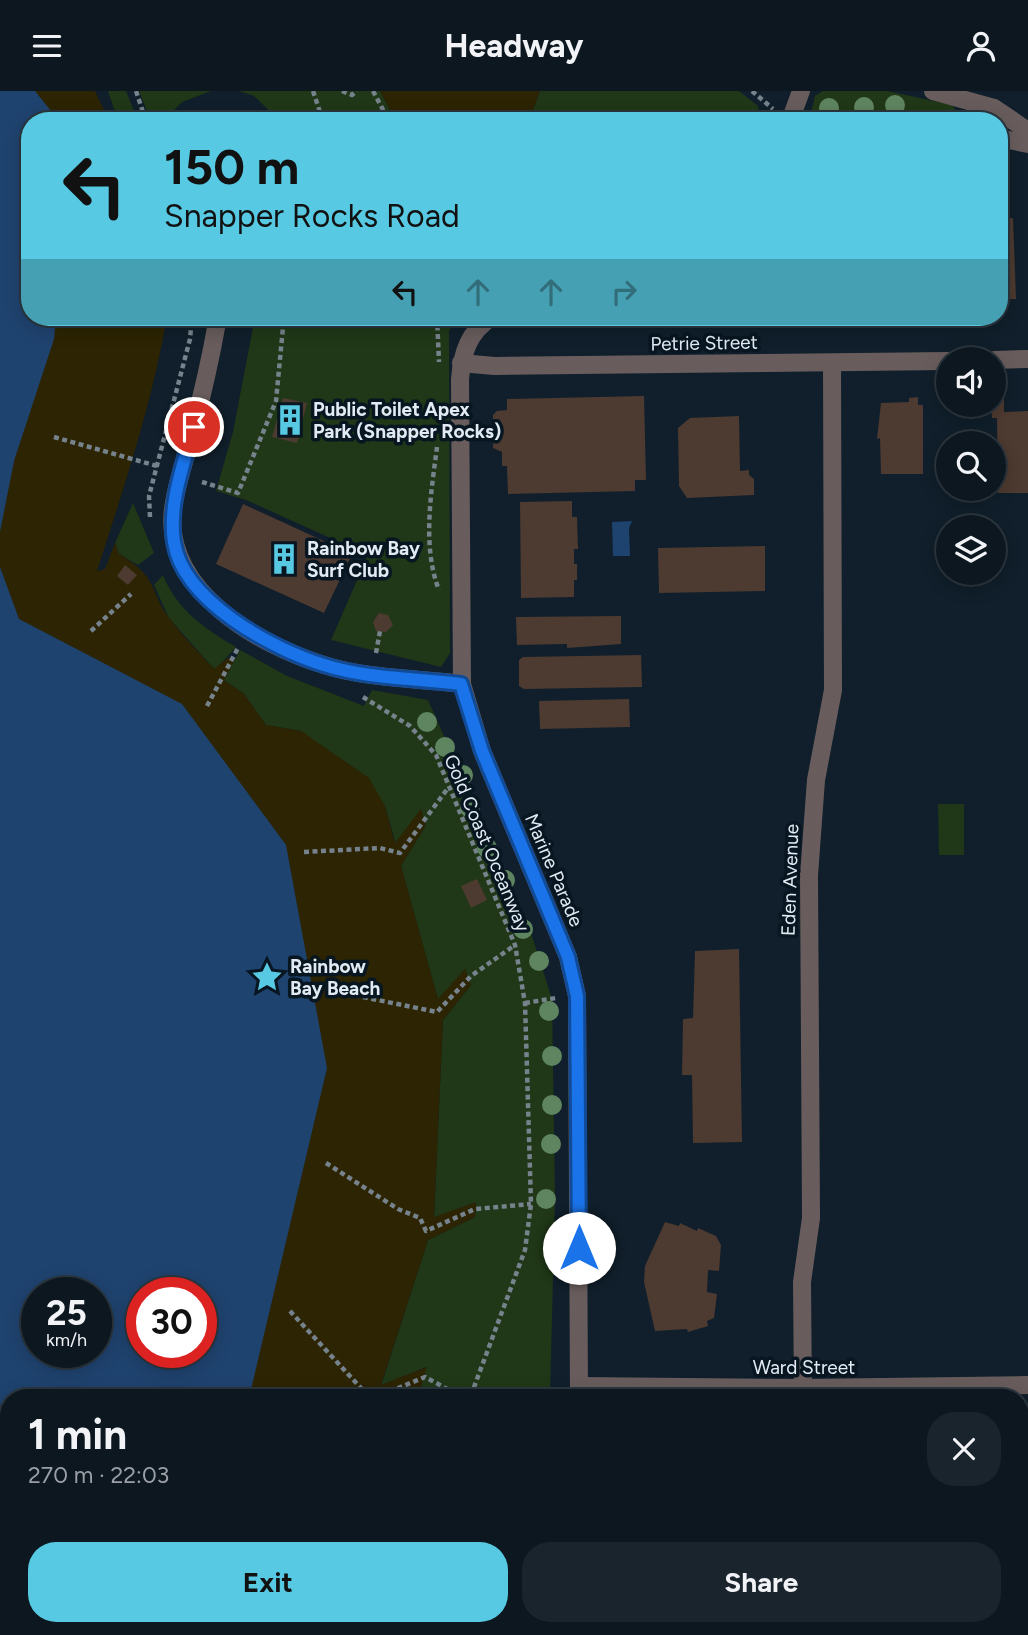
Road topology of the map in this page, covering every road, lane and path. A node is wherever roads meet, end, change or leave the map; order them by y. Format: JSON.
{"nodes":[{"id":1,"x":136,"y":91,"type":"edge"},
{"id":2,"x":313,"y":91,"type":"edge"},
{"id":3,"x":342,"y":91,"type":"edge"},
{"id":4,"x":357,"y":91,"type":"edge"},
{"id":5,"x":373,"y":91,"type":"edge"},
{"id":6,"x":752,"y":91,"type":"edge"},
{"id":7,"x":933,"y":91,"type":"edge"},
{"id":8,"x":774,"y":109,"type":"dead end"},
{"id":9,"x":143,"y":112,"type":"edge"},
{"id":10,"x":320,"y":112,"type":"edge"},
{"id":11,"x":384,"y":112,"type":"edge"},
{"id":12,"x":982,"y":112,"type":"edge"},
{"id":13,"x":1008,"y":116,"type":"edge"},
{"id":14,"x":1028,"y":131,"type":"edge"},
{"id":15,"x":1008,"y":140,"type":"edge"},
{"id":16,"x":1028,"y":144,"type":"edge"},
{"id":17,"x":191,"y":326,"type":"edge"},
{"id":18,"x":216,"y":326,"type":"edge"},
{"id":19,"x":283,"y":326,"type":"edge"},
{"id":20,"x":437,"y":326,"type":"edge"},
{"id":21,"x":482,"y":326,"type":"edge"},
{"id":22,"x":1028,"y":359,"type":"edge"},
{"id":23,"x":1006,"y":360,"type":"edge"},
{"id":24,"x":936,"y":361,"type":"edge"},
{"id":25,"x":461,"y":363,"type":"junction"},
{"id":26,"x":832,"y":363,"type":"junction"},
{"id":27,"x":439,"y":366,"type":"dead end"},
{"id":28,"x":54,"y":437,"type":"dead end"},
{"id":29,"x":438,"y":444,"type":"dead end"},
{"id":30,"x":157,"y":466,"type":"junction"},
{"id":31,"x":202,"y":482,"type":"dead end"},
{"id":32,"x":152,"y":521,"type":"dead end"},
{"id":33,"x":131,"y":594,"type":"dead end"},
{"id":34,"x":443,"y":600,"type":"dead end"},
{"id":35,"x":91,"y":631,"type":"dead end"},
{"id":36,"x":380,"y":631,"type":"dead end"},
{"id":37,"x":251,"y":650,"type":"dead end"},
{"id":38,"x":387,"y":655,"type":"dead end"},
{"id":39,"x":461,"y":684,"type":"junction"},
{"id":40,"x":358,"y":693,"type":"dead end"},
{"id":41,"x":207,"y":706,"type":"dead end"},
{"id":42,"x":449,"y":787,"type":"junction"},
{"id":43,"x":304,"y":852,"type":"dead end"},
{"id":44,"x":514,"y":945,"type":"junction"},
{"id":45,"x":338,"y":992,"type":"dead end"},
{"id":46,"x":556,"y":998,"type":"dead end"},
{"id":47,"x":525,"y":1003,"type":"junction"},
{"id":48,"x":326,"y":1163,"type":"dead end"},
{"id":49,"x":531,"y":1204,"type":"junction"},
{"id":50,"x":290,"y":1311,"type":"dead end"},
{"id":51,"x":1028,"y":1385,"type":"edge"},
{"id":52,"x":364,"y":1389,"type":"edge"},
{"id":53,"x":395,"y":1389,"type":"edge"},
{"id":54,"x":447,"y":1389,"type":"edge"},
{"id":55,"x":473,"y":1389,"type":"edge"},
{"id":56,"x":580,"y":1389,"type":"edge"},
{"id":57,"x":803,"y":1389,"type":"edge"},
{"id":58,"x":916,"y":1389,"type":"edge"}],
"edges":[{"from":1,"to":9,"type":"path"},
{"from":2,"to":10,"type":"path"},
{"from":3,"to":4,"type":"path"},
{"from":5,"to":11,"type":"path"},
{"from":6,"to":8,"type":"path"},
{"from":7,"to":12,"type":"street"},
{"from":13,"to":14,"type":"street"},
{"from":15,"to":16,"type":"street"},
{"from":17,"to":30,"type":"path"},
{"from":18,"to":39,"type":"street"},
{"from":19,"to":31,"type":"path"},
{"from":20,"to":27,"type":"path"},
{"from":21,"to":25,"type":"street"},
{"from":22,"to":23,"type":"street"},
{"from":24,"to":26,"type":"street","name":"Petrie Street"},
{"from":25,"to":26,"type":"street","name":"Petrie Street"},
{"from":25,"to":39,"type":"street","name":"Marine Parade"},
{"from":26,"to":57,"type":"street","name":"Eden Avenue"},
{"from":28,"to":30,"type":"path"},
{"from":29,"to":34,"type":"path"},
{"from":30,"to":32,"type":"path"},
{"from":33,"to":35,"type":"path"},
{"from":36,"to":38,"type":"path"},
{"from":37,"to":41,"type":"path"},
{"from":39,"to":56,"type":"street","name":"Marine Parade"},
{"from":40,"to":42,"type":"path","name":"Gold Coast Oceanway"},
{"from":42,"to":43,"type":"path"},
{"from":42,"to":44,"type":"path","name":"Gold Coast Oceanway"},
{"from":44,"to":45,"type":"path"},
{"from":44,"to":47,"type":"path","name":"Gold Coast Oceanway"},
{"from":46,"to":47,"type":"path"},
{"from":47,"to":49,"type":"path","name":"Gold Coast Oceanway"},
{"from":48,"to":49,"type":"path"},
{"from":49,"to":55,"type":"path","name":"Gold Coast Oceanway"},
{"from":50,"to":52,"type":"path"},
{"from":51,"to":58,"type":"street","name":"Ward Street"},
{"from":53,"to":54,"type":"path"}]}
